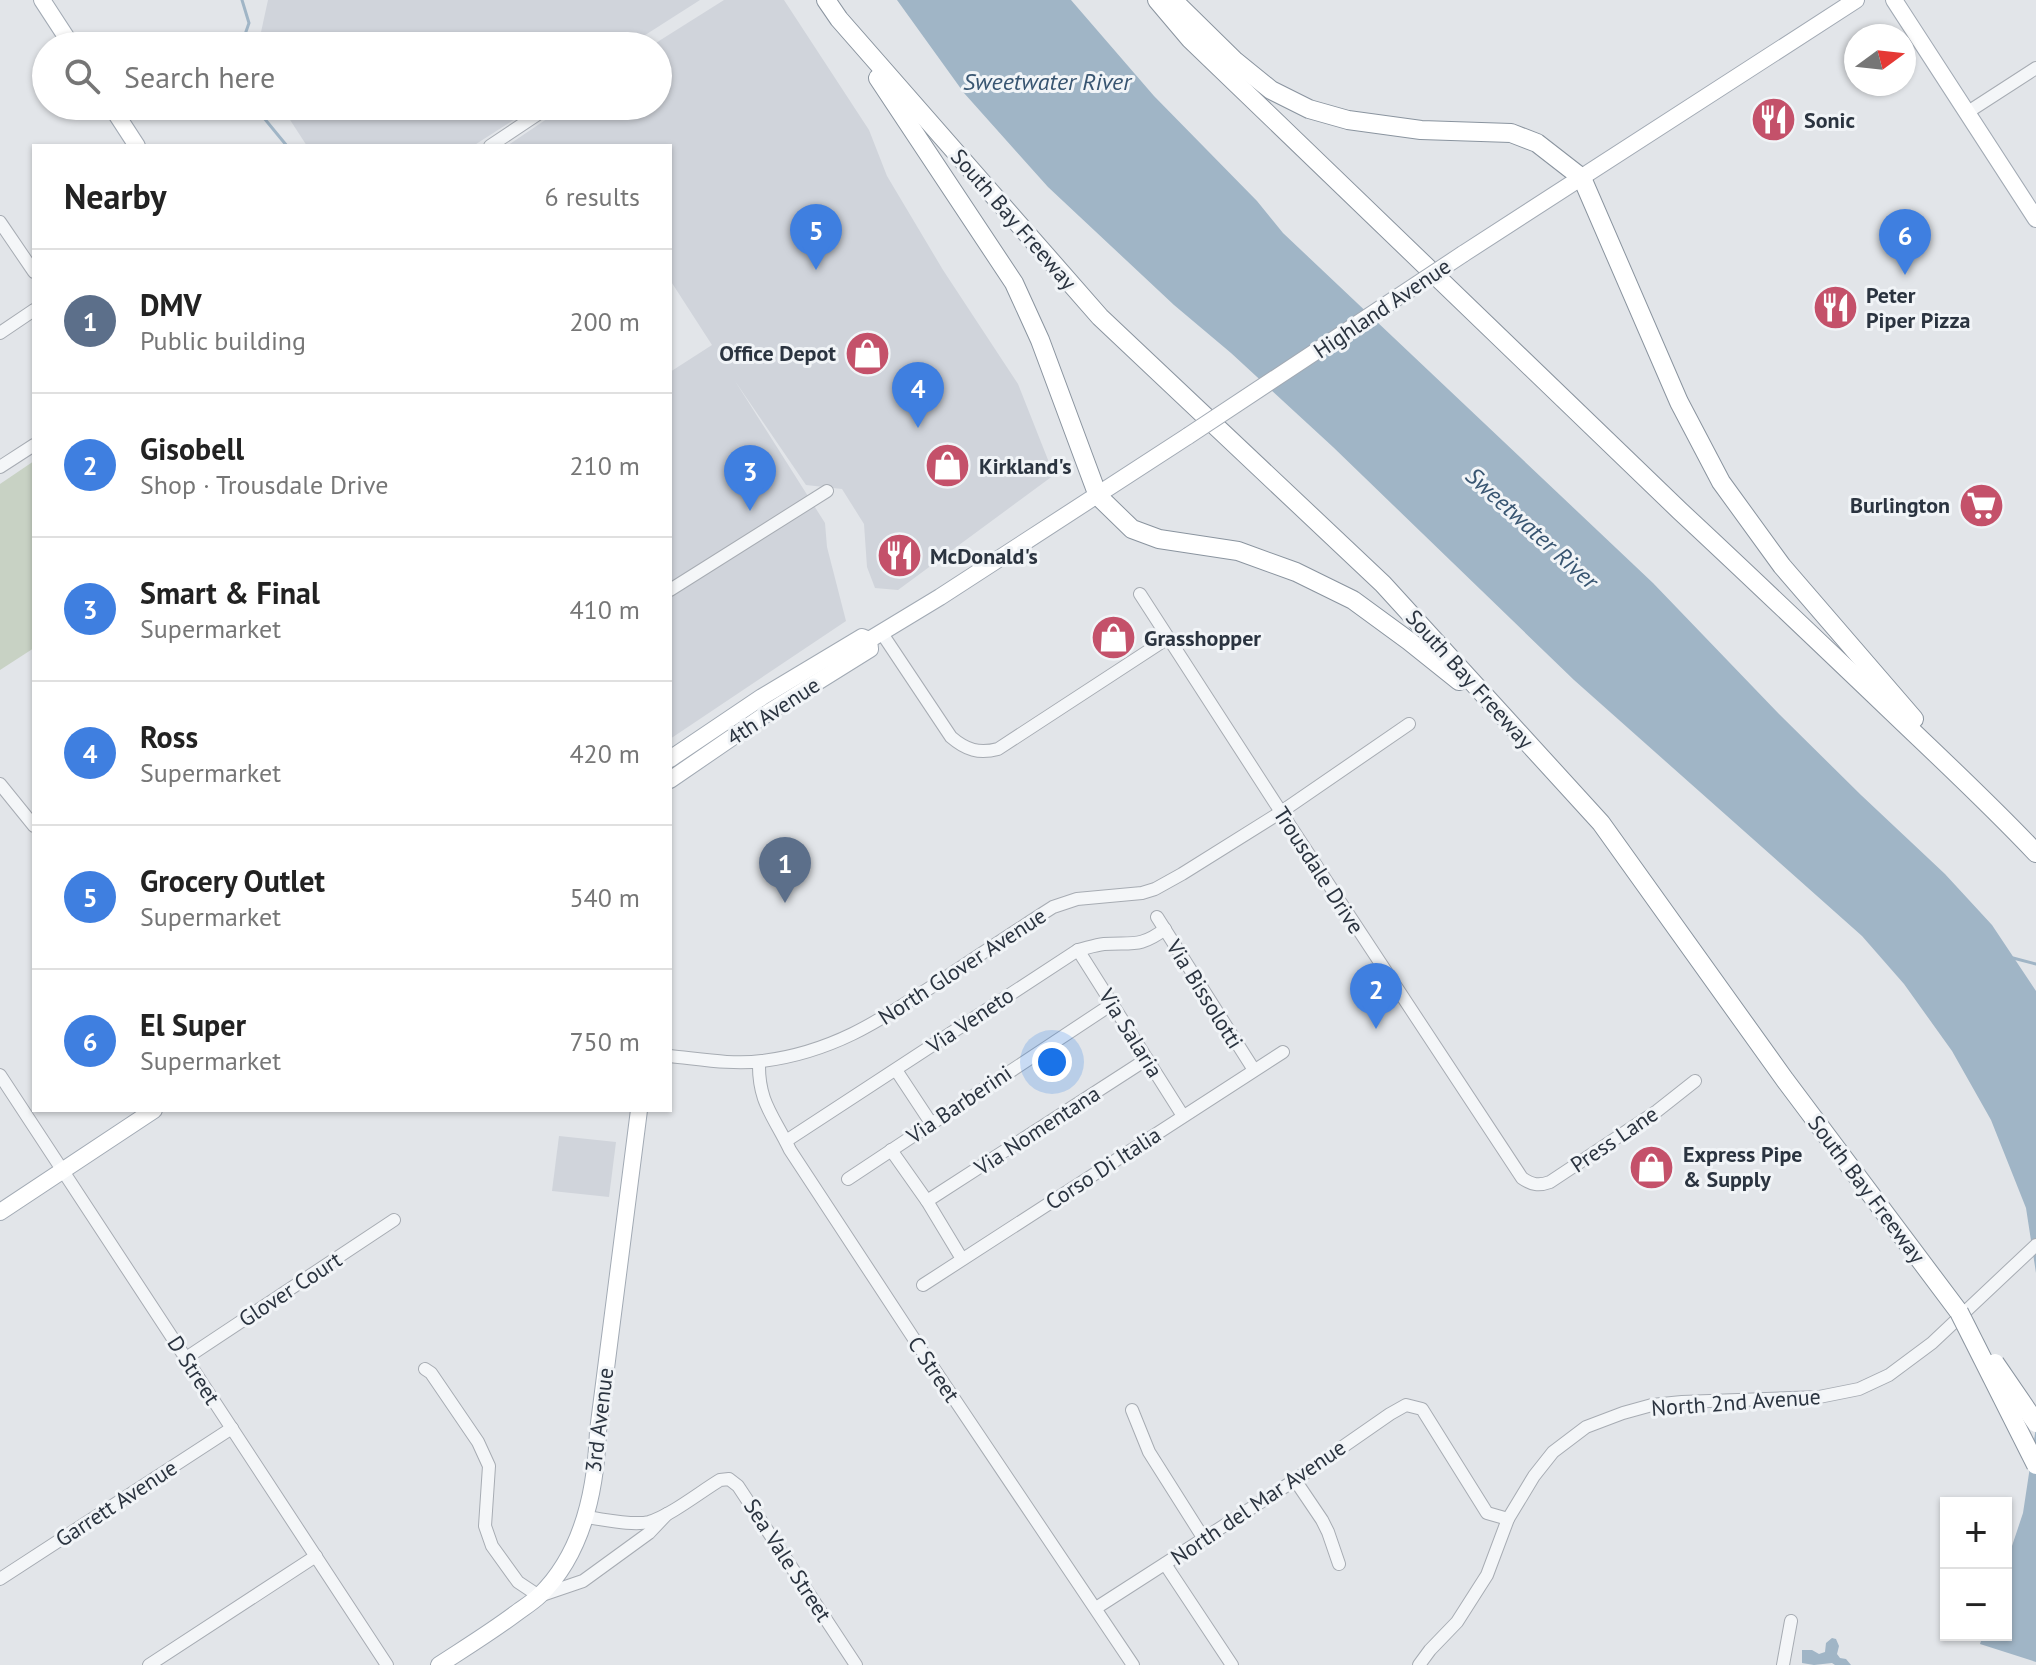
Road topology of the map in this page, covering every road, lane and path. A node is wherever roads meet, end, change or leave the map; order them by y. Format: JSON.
{"nodes":[{"id":1,"x":42,"y":0,"type":"edge"},
{"id":2,"x":826,"y":0,"type":"edge"},
{"id":3,"x":1157,"y":0,"type":"edge"},
{"id":4,"x":1173,"y":0,"type":"edge"},
{"id":5,"x":1856,"y":0,"type":"edge"},
{"id":6,"x":1894,"y":0,"type":"edge"},
{"id":7,"x":839,"y":19,"type":"junction"},
{"id":8,"x":63,"y":32,"type":"edge"},
{"id":9,"x":2036,"y":68,"type":"edge"},
{"id":10,"x":1968,"y":112,"type":"junction"},
{"id":11,"x":120,"y":120,"type":"edge"},
{"id":12,"x":529,"y":120,"type":"edge"},
{"id":13,"x":136,"y":144,"type":"edge"},
{"id":14,"x":493,"y":144,"type":"edge"},
{"id":15,"x":1582,"y":178,"type":"junction"},
{"id":16,"x":2036,"y":219,"type":"edge"},
{"id":17,"x":0,"y":222,"type":"edge"},
{"id":18,"x":32,"y":269,"type":"edge"},
{"id":19,"x":32,"y":311,"type":"edge"},
{"id":20,"x":0,"y":333,"type":"edge"},
{"id":21,"x":32,"y":446,"type":"edge"},
{"id":22,"x":0,"y":467,"type":"edge"},
{"id":23,"x":827,"y":491,"type":"dead end"},
{"id":24,"x":1098,"y":496,"type":"junction"},
{"id":25,"x":672,"y":589,"type":"edge"},
{"id":26,"x":1140,"y":594,"type":"dead end"},
{"id":27,"x":909,"y":617,"type":"joint"},
{"id":28,"x":875,"y":636,"type":"junction"},
{"id":29,"x":1168,"y":638,"type":"junction"},
{"id":30,"x":1505,"y":718,"type":"junction"},
{"id":31,"x":1409,"y":724,"type":"dead end"},
{"id":32,"x":1936,"y":754,"type":"junction"},
{"id":33,"x":672,"y":758,"type":"edge"},
{"id":34,"x":672,"y":779,"type":"edge"},
{"id":35,"x":0,"y":784,"type":"edge"},
{"id":36,"x":1281,"y":812,"type":"junction"},
{"id":37,"x":32,"y":824,"type":"edge"},
{"id":38,"x":2036,"y":853,"type":"edge"},
{"id":39,"x":1157,"y":917,"type":"dead end"},
{"id":40,"x":1165,"y":929,"type":"junction"},
{"id":41,"x":1078,"y":950,"type":"junction"},
{"id":42,"x":1112,"y":1004,"type":"junction"},
{"id":43,"x":1283,"y":1052,"type":"dead end"},
{"id":44,"x":672,"y":1056,"type":"edge"},
{"id":45,"x":1147,"y":1059,"type":"junction"},
{"id":46,"x":759,"y":1062,"type":"junction"},
{"id":47,"x":896,"y":1070,"type":"junction"},
{"id":48,"x":1254,"y":1070,"type":"junction"},
{"id":49,"x":0,"y":1075,"type":"edge"},
{"id":50,"x":1695,"y":1081,"type":"dead end"},
{"id":51,"x":151,"y":1112,"type":"edge"},
{"id":52,"x":639,"y":1112,"type":"edge"},
{"id":53,"x":1183,"y":1116,"type":"junction"},
{"id":54,"x":931,"y":1123,"type":"junction"},
{"id":55,"x":786,"y":1141,"type":"junction"},
{"id":56,"x":891,"y":1150,"type":"junction"},
{"id":57,"x":62,"y":1170,"type":"junction"},
{"id":58,"x":848,"y":1179,"type":"dead end"},
{"id":59,"x":1529,"y":1183,"type":"joint"},
{"id":60,"x":927,"y":1201,"type":"junction"},
{"id":61,"x":0,"y":1212,"type":"edge"},
{"id":62,"x":394,"y":1220,"type":"dead end"},
{"id":63,"x":2036,"y":1245,"type":"edge"},
{"id":64,"x":962,"y":1259,"type":"junction"},
{"id":65,"x":923,"y":1285,"type":"dead end"},
{"id":66,"x":1959,"y":1312,"type":"junction"},
{"id":67,"x":186,"y":1358,"type":"junction"},
{"id":68,"x":425,"y":1369,"type":"dead end"},
{"id":69,"x":1132,"y":1410,"type":"dead end"},
{"id":70,"x":2036,"y":1423,"type":"edge"},
{"id":71,"x":232,"y":1428,"type":"junction"},
{"id":72,"x":2036,"y":1465,"type":"edge"},
{"id":73,"x":1295,"y":1480,"type":"junction"},
{"id":74,"x":667,"y":1514,"type":"junction"},
{"id":75,"x":585,"y":1517,"type":"junction"},
{"id":76,"x":1508,"y":1519,"type":"junction"},
{"id":77,"x":1204,"y":1539,"type":"junction"},
{"id":78,"x":316,"y":1556,"type":"junction"},
{"id":79,"x":1165,"y":1564,"type":"junction"},
{"id":80,"x":1339,"y":1564,"type":"dead end"},
{"id":81,"x":0,"y":1579,"type":"edge"},
{"id":82,"x":539,"y":1596,"type":"junction"},
{"id":83,"x":1096,"y":1608,"type":"junction"},
{"id":84,"x":1791,"y":1621,"type":"dead end"},
{"id":85,"x":149,"y":1665,"type":"edge"},
{"id":86,"x":387,"y":1665,"type":"edge"},
{"id":87,"x":439,"y":1665,"type":"edge"},
{"id":88,"x":856,"y":1665,"type":"edge"},
{"id":89,"x":1133,"y":1665,"type":"edge"},
{"id":90,"x":1232,"y":1665,"type":"edge"},
{"id":91,"x":1419,"y":1665,"type":"edge"},
{"id":92,"x":1783,"y":1665,"type":"edge"}],
"edges":[{"from":1,"to":8,"type":"main road"},
{"from":2,"to":7,"type":"highway","name":"South Bay Freeway"},
{"from":3,"to":32,"type":"highway"},
{"from":4,"to":15,"type":"highway"},
{"from":5,"to":15,"type":"main road","name":"Highland Avenue"},
{"from":6,"to":10,"type":"main road"},
{"from":7,"to":24,"type":"highway"},
{"from":7,"to":30,"type":"highway","name":"South Bay Freeway"},
{"from":9,"to":10,"type":"street"},
{"from":10,"to":16,"type":"main road"},
{"from":11,"to":13,"type":"main road"},
{"from":12,"to":14,"type":"street"},
{"from":15,"to":24,"type":"main road","name":"Highland Avenue","bridge":true},
{"from":15,"to":32,"type":"highway"},
{"from":17,"to":18,"type":"street"},
{"from":19,"to":20,"type":"street"},
{"from":21,"to":22,"type":"street"},
{"from":23,"to":25,"type":"street"},
{"from":24,"to":27,"type":"main road","name":"Highland Avenue"},
{"from":24,"to":30,"type":"highway"},
{"from":26,"to":29,"type":"street","name":"Trousdale Drive"},
{"from":27,"to":28,"type":"main road","name":"4th Avenue"},
{"from":28,"to":29,"type":"street"},
{"from":28,"to":33,"type":"main road","name":"4th Avenue"},
{"from":28,"to":34,"type":"main road","name":"4th Avenue"},
{"from":29,"to":36,"type":"street","name":"Trousdale Drive"},
{"from":30,"to":66,"type":"highway","name":"South Bay Freeway"},
{"from":31,"to":36,"type":"street","name":"North Glover Avenue"},
{"from":32,"to":38,"type":"highway"},
{"from":35,"to":37,"type":"street"},
{"from":36,"to":46,"type":"street","name":"North Glover Avenue"},
{"from":36,"to":59,"type":"street","name":"Trousdale Drive"},
{"from":39,"to":40,"type":"street","name":"Via Bissolotti"},
{"from":40,"to":41,"type":"street","name":"Via Veneto"},
{"from":40,"to":48,"type":"street","name":"Via Bissolotti"},
{"from":41,"to":42,"type":"street","name":"Via Salaria"},
{"from":41,"to":47,"type":"street","name":"Via Veneto"},
{"from":42,"to":45,"type":"street","name":"Via Salaria"},
{"from":42,"to":54,"type":"street","name":"Via Barberini"},
{"from":43,"to":48,"type":"street","name":"Corso Di Italia"},
{"from":44,"to":46,"type":"street","name":"North Glover Avenue"},
{"from":45,"to":53,"type":"street","name":"Via Salaria"},
{"from":45,"to":60,"type":"street","name":"Via Nomentana"},
{"from":46,"to":55,"type":"street","name":"C Street"},
{"from":47,"to":54,"type":"street"},
{"from":47,"to":55,"type":"street","name":"Via Veneto"},
{"from":48,"to":53,"type":"street","name":"Corso Di Italia"},
{"from":49,"to":57,"type":"street","name":"D Street"},
{"from":50,"to":59,"type":"street","name":"Press Lane"},
{"from":51,"to":57,"type":"main road"},
{"from":52,"to":75,"type":"main road","name":"3rd Avenue"},
{"from":53,"to":64,"type":"street","name":"Corso Di Italia"},
{"from":54,"to":56,"type":"street","name":"Via Barberini"},
{"from":55,"to":83,"type":"street","name":"C Street"},
{"from":56,"to":58,"type":"street","name":"Via Barberini"},
{"from":56,"to":60,"type":"street"},
{"from":57,"to":61,"type":"main road"},
{"from":57,"to":67,"type":"street","name":"D Street"},
{"from":60,"to":64,"type":"street"},
{"from":62,"to":67,"type":"street","name":"Glover Court"},
{"from":63,"to":76,"type":"street","name":"North 2nd Avenue"},
{"from":64,"to":65,"type":"street","name":"Corso Di Italia"},
{"from":66,"to":70,"type":"highway","name":"South Bay Freeway","bridge":true},
{"from":66,"to":72,"type":"highway","bridge":true},
{"from":67,"to":71,"type":"street","name":"D Street"},
{"from":68,"to":82,"type":"street"},
{"from":69,"to":77,"type":"street"},
{"from":71,"to":78,"type":"street","name":"D Street"},
{"from":71,"to":81,"type":"street","name":"Garrett Avenue"},
{"from":73,"to":76,"type":"street","name":"North del Mar Avenue"},
{"from":73,"to":77,"type":"street","name":"North del Mar Avenue"},
{"from":73,"to":80,"type":"street"},
{"from":74,"to":75,"type":"street","name":"Sea Vale Street"},
{"from":74,"to":82,"type":"street","name":"Sea Vale Street"},
{"from":74,"to":88,"type":"street","name":"Sea Vale Street"},
{"from":75,"to":82,"type":"main road","name":"3rd Avenue"},
{"from":76,"to":91,"type":"street","name":"North 2nd Avenue"},
{"from":77,"to":79,"type":"street","name":"North del Mar Avenue"},
{"from":78,"to":85,"type":"street"},
{"from":78,"to":86,"type":"street","name":"D Street"},
{"from":79,"to":83,"type":"street","name":"North del Mar Avenue"},
{"from":79,"to":90,"type":"street"},
{"from":82,"to":87,"type":"main road","name":"3rd Avenue"},
{"from":83,"to":89,"type":"street","name":"C Street"},
{"from":84,"to":92,"type":"street"}]}
